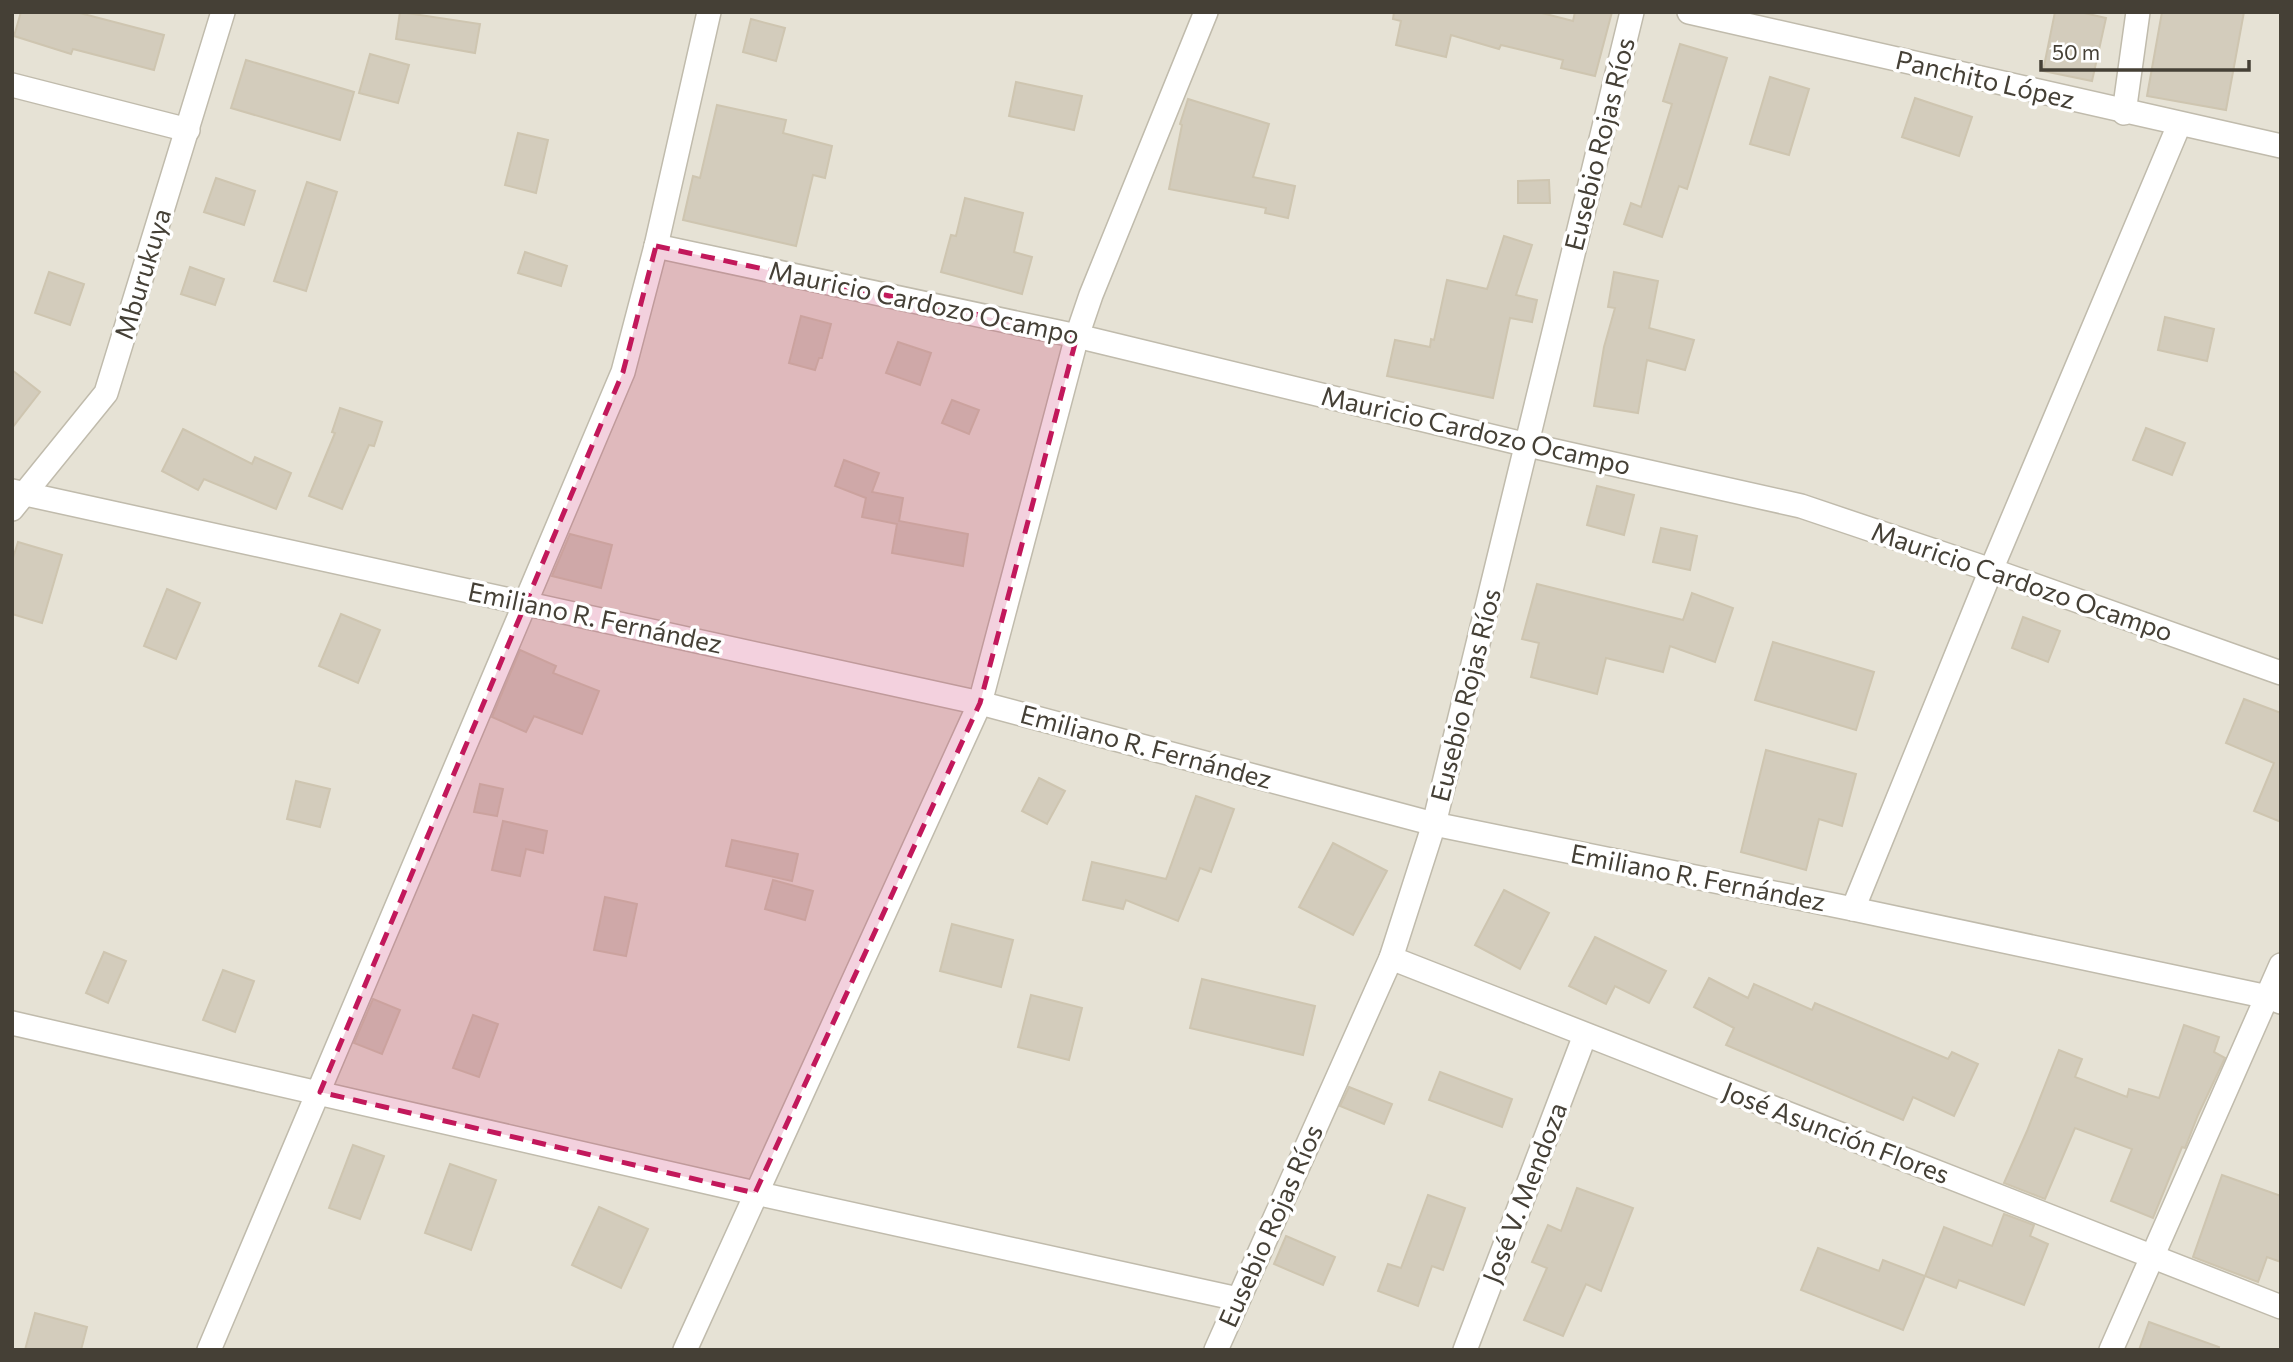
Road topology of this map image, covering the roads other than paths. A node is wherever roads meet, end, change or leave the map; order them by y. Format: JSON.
{"nodes":[{"id":1,"x":223,"y":12,"type":"edge"},
{"id":2,"x":709,"y":12,"type":"edge"},
{"id":3,"x":1206,"y":12,"type":"edge"},
{"id":4,"x":1632,"y":12,"type":"edge"},
{"id":5,"x":1689,"y":12,"type":"edge"},
{"id":6,"x":2138,"y":12,"type":"edge"},
{"id":7,"x":12,"y":85,"type":"edge"},
{"id":8,"x":2124,"y":113,"type":"junction"},
{"id":9,"x":2179,"y":125,"type":"junction"},
{"id":10,"x":188,"y":130,"type":"junction"},
{"id":11,"x":2281,"y":146,"type":"edge"},
{"id":12,"x":656,"y":246,"type":"junction"},
{"id":13,"x":1077,"y":336,"type":"junction"},
{"id":14,"x":1528,"y":445,"type":"junction"},
{"id":15,"x":17,"y":498,"type":"edge"},
{"id":16,"x":1991,"y":570,"type":"junction"},
{"id":17,"x":526,"y":603,"type":"junction"},
{"id":18,"x":2281,"y":673,"type":"edge"},
{"id":19,"x":980,"y":703,"type":"junction"},
{"id":20,"x":1434,"y":824,"type":"junction"},
{"id":21,"x":1853,"y":909,"type":"junction"},
{"id":22,"x":1391,"y":958,"type":"junction"},
{"id":23,"x":2281,"y":965,"type":"edge"},
{"id":24,"x":2274,"y":999,"type":"edge"},
{"id":25,"x":12,"y":1023,"type":"edge"},
{"id":26,"x":1586,"y":1035,"type":"junction"},
{"id":27,"x":320,"y":1092,"type":"junction"},
{"id":28,"x":755,"y":1193,"type":"junction"},
{"id":29,"x":2153,"y":1255,"type":"junction"},
{"id":30,"x":1238,"y":1299,"type":"junction"},
{"id":31,"x":2281,"y":1307,"type":"edge"},
{"id":32,"x":209,"y":1350,"type":"edge"},
{"id":33,"x":685,"y":1350,"type":"edge"},
{"id":34,"x":1216,"y":1350,"type":"edge"},
{"id":35,"x":1465,"y":1350,"type":"edge"},
{"id":36,"x":2110,"y":1350,"type":"edge"}],
"edges":[{"from":1,"to":10,"type":"street","name":"Mburukuya"},
{"from":2,"to":12,"type":"street"},
{"from":3,"to":13,"type":"street"},
{"from":4,"to":14,"type":"street","name":"Eusebio Rojas Ríos"},
{"from":5,"to":8,"type":"street","name":"Panchito López"},
{"from":6,"to":8,"type":"street"},
{"from":7,"to":10,"type":"street"},
{"from":8,"to":9,"type":"street","name":"Panchito López"},
{"from":9,"to":11,"type":"street","name":"Panchito López"},
{"from":9,"to":16,"type":"street"},
{"from":10,"to":15,"type":"street","name":"Mburukuya"},
{"from":12,"to":13,"type":"street","name":"Mauricio Cardozo Ocampo"},
{"from":12,"to":17,"type":"street"},
{"from":13,"to":14,"type":"street","name":"Mauricio Cardozo Ocampo"},
{"from":13,"to":19,"type":"street"},
{"from":14,"to":16,"type":"street","name":"Mauricio Cardozo Ocampo"},
{"from":14,"to":20,"type":"street","name":"Eusebio Rojas Ríos"},
{"from":15,"to":17,"type":"street","name":"Emiliano R. Fernández"},
{"from":16,"to":18,"type":"street","name":"Mauricio Cardozo Ocampo"},
{"from":16,"to":21,"type":"street"},
{"from":17,"to":19,"type":"street","name":"Emiliano R. Fernández"},
{"from":17,"to":27,"type":"street"},
{"from":19,"to":20,"type":"street","name":"Emiliano R. Fernández"},
{"from":19,"to":28,"type":"street"},
{"from":20,"to":21,"type":"street","name":"Emiliano R. Fernández"},
{"from":20,"to":22,"type":"street","name":"Eusebio Rojas Ríos"},
{"from":21,"to":24,"type":"street","name":"Emiliano R. Fernández"},
{"from":22,"to":26,"type":"street","name":"José Asunción Flores"},
{"from":22,"to":30,"type":"street","name":"Eusebio Rojas Ríos"},
{"from":23,"to":24,"type":"street"},
{"from":24,"to":29,"type":"street"},
{"from":25,"to":27,"type":"street"},
{"from":26,"to":29,"type":"street","name":"José Asunción Flores"},
{"from":26,"to":35,"type":"street","name":"José V. Mendoza"},
{"from":27,"to":28,"type":"street"},
{"from":27,"to":32,"type":"street"},
{"from":28,"to":30,"type":"street"},
{"from":28,"to":33,"type":"street"},
{"from":29,"to":31,"type":"street","name":"José Asunción Flores"},
{"from":29,"to":36,"type":"street"},
{"from":30,"to":34,"type":"street","name":"Eusebio Rojas Ríos"}]}
